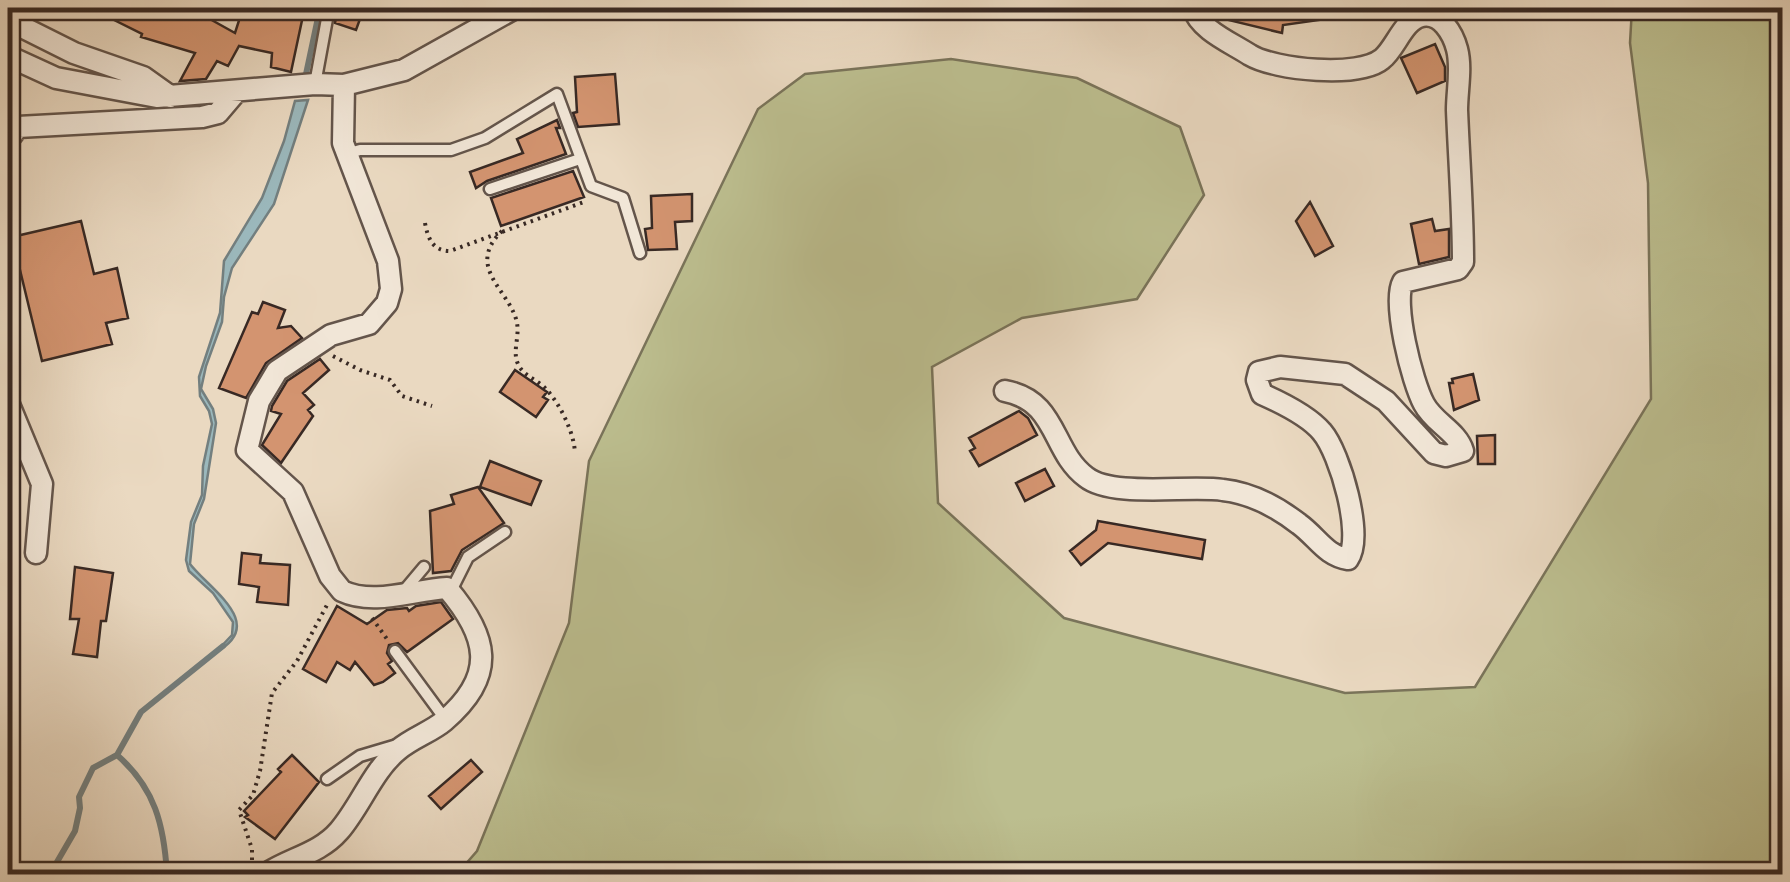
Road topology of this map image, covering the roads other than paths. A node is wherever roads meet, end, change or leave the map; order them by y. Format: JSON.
{"nodes":[{"id":1,"x":329,"y":8,"type":"edge"},
{"id":2,"x":515,"y":8,"type":"edge"},
{"id":3,"x":1192,"y":8,"type":"edge"},
{"id":4,"x":8,"y":20,"type":"edge"},
{"id":5,"x":8,"y":56,"type":"edge"},
{"id":6,"x":314,"y":84,"type":"junction"},
{"id":7,"x":344,"y":85,"type":"junction"},
{"id":8,"x":235,"y":92,"type":"junction"},
{"id":9,"x":170,"y":97,"type":"junction"},
{"id":10,"x":8,"y":140,"type":"edge"},
{"id":11,"x":346,"y":154,"type":"junction"},
{"id":12,"x":580,"y":159,"type":"junction"},
{"id":13,"x":490,"y":189,"type":"dead end"},
{"id":14,"x":640,"y":252,"type":"dead end"},
{"id":15,"x":1005,"y":391,"type":"dead end"},
{"id":16,"x":8,"y":402,"type":"edge"},
{"id":17,"x":505,"y":532,"type":"dead end"},
{"id":18,"x":36,"y":553,"type":"dead end"},
{"id":19,"x":424,"y":567,"type":"dead end"},
{"id":20,"x":403,"y":592,"type":"junction"},
{"id":21,"x":451,"y":592,"type":"junction"},
{"id":22,"x":395,"y":651,"type":"road end"},
{"id":23,"x":446,"y":719,"type":"junction"},
{"id":24,"x":406,"y":744,"type":"junction"},
{"id":25,"x":327,"y":779,"type":"dead end"},
{"id":26,"x":259,"y":868,"type":"edge"}],
"edges":[{"from":1,"to":6,"type":"lane"},
{"from":2,"to":7,"type":"street"},
{"from":3,"to":15,"type":"street"},
{"from":4,"to":9,"type":"street"},
{"from":5,"to":9,"type":"street"},
{"from":6,"to":7,"type":"street"},
{"from":6,"to":8,"type":"street"},
{"from":7,"to":11,"type":"street"},
{"from":8,"to":9,"type":"street"},
{"from":8,"to":10,"type":"street"},
{"from":11,"to":12,"type":"lane"},
{"from":11,"to":20,"type":"street"},
{"from":12,"to":13,"type":"lane"},
{"from":12,"to":14,"type":"lane"},
{"from":16,"to":18,"type":"street"},
{"from":17,"to":21,"type":"lane"},
{"from":19,"to":20,"type":"lane"},
{"from":20,"to":21,"type":"street"},
{"from":21,"to":23,"type":"street"},
{"from":22,"to":23,"type":"lane"},
{"from":23,"to":24,"type":"street"},
{"from":24,"to":25,"type":"lane"},
{"from":24,"to":26,"type":"street"}]}
